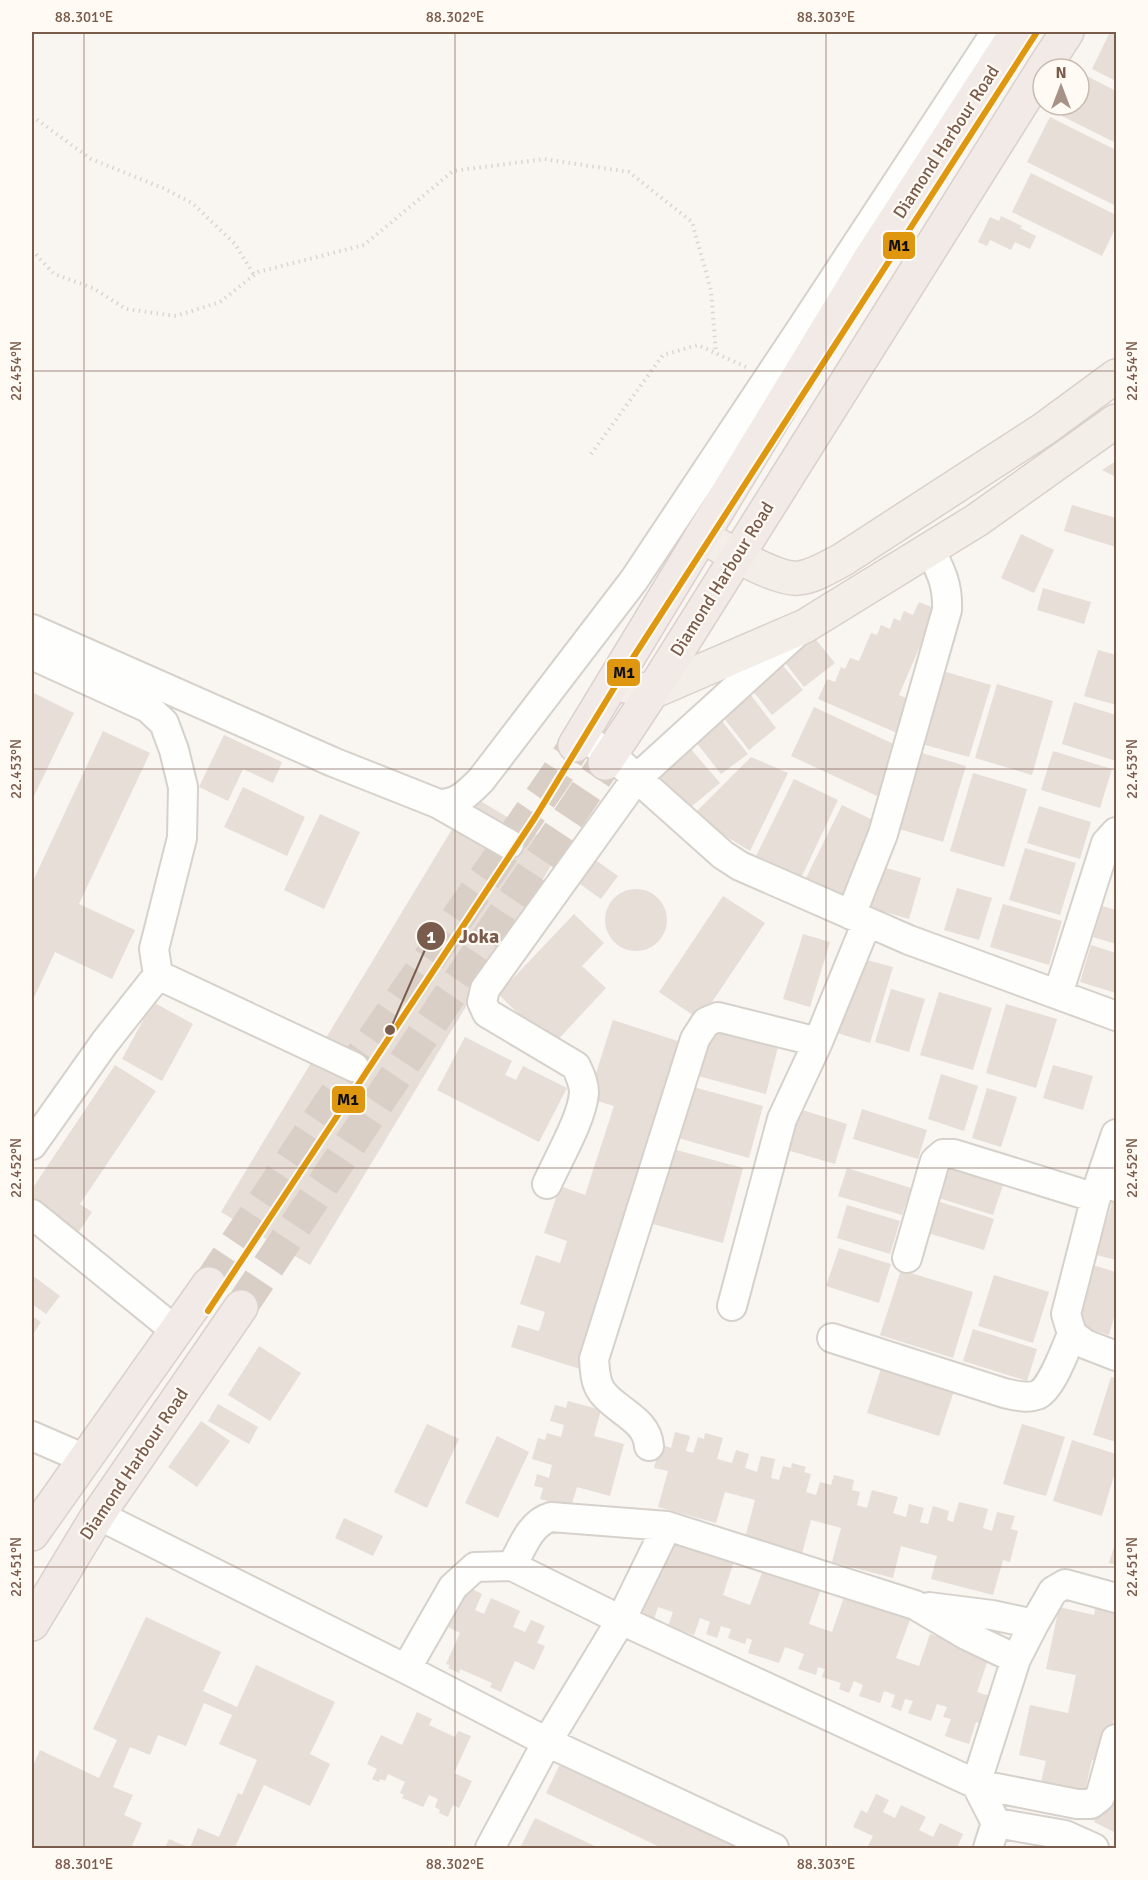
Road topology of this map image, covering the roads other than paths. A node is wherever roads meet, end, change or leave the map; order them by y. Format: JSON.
{"nodes":[{"id":1,"x":996,"y":32,"type":"edge"},
{"id":2,"x":1017,"y":32,"type":"edge"},
{"id":3,"x":1067,"y":32,"type":"edge"},
{"id":4,"x":1051,"y":57,"type":"edge"},
{"id":5,"x":1031,"y":88,"type":"edge"},
{"id":6,"x":1116,"y":376,"type":"edge"},
{"id":7,"x":1116,"y":421,"type":"edge"},
{"id":8,"x":702,"y":536,"type":"junction"},
{"id":9,"x":930,"y":549,"type":"junction"},
{"id":10,"x":736,"y":556,"type":"junction"},
{"id":11,"x":805,"y":626,"type":"junction"},
{"id":12,"x":32,"y":629,"type":"edge"},
{"id":13,"x":32,"y":655,"type":"edge"},
{"id":14,"x":613,"y":683,"type":"junction"},
{"id":15,"x":652,"y":692,"type":"junction"},
{"id":16,"x":578,"y":740,"type":"joint"},
{"id":17,"x":608,"y":759,"type":"junction"},
{"id":18,"x":636,"y":779,"type":"junction"},
{"id":19,"x":439,"y":804,"type":"junction"},
{"id":20,"x":1116,"y":832,"type":"edge"},
{"id":21,"x":509,"y":844,"type":"dead end"},
{"id":22,"x":859,"y":918,"type":"junction"},
{"id":23,"x":158,"y":975,"type":"junction"},
{"id":24,"x":1058,"y":994,"type":"junction"},
{"id":25,"x":1116,"y":1016,"type":"edge"},
{"id":26,"x":818,"y":1042,"type":"junction"},
{"id":27,"x":354,"y":1067,"type":"dead end"},
{"id":28,"x":1116,"y":1134,"type":"edge"},
{"id":29,"x":32,"y":1145,"type":"edge"},
{"id":30,"x":546,"y":1184,"type":"dead end"},
{"id":31,"x":1104,"y":1189,"type":"edge"},
{"id":32,"x":32,"y":1214,"type":"edge"},
{"id":33,"x":907,"y":1258,"type":"dead end"},
{"id":34,"x":209,"y":1284,"type":"tunnel mouth"},
{"id":35,"x":732,"y":1306,"type":"dead end"},
{"id":36,"x":241,"y":1307,"type":"tunnel mouth"},
{"id":37,"x":176,"y":1331,"type":"junction"},
{"id":38,"x":1072,"y":1334,"type":"junction"},
{"id":39,"x":832,"y":1338,"type":"dead end"},
{"id":40,"x":1116,"y":1356,"type":"edge"},
{"id":41,"x":32,"y":1436,"type":"edge"},
{"id":42,"x":649,"y":1446,"type":"dead end"},
{"id":43,"x":85,"y":1459,"type":"junction"},
{"id":44,"x":98,"y":1515,"type":"junction"},
{"id":45,"x":667,"y":1526,"type":"junction"},
{"id":46,"x":32,"y":1534,"type":"edge"},
{"id":47,"x":512,"y":1566,"type":"junction"},
{"id":48,"x":1116,"y":1598,"type":"edge"},
{"id":49,"x":915,"y":1605,"type":"junction"},
{"id":50,"x":621,"y":1620,"type":"junction"},
{"id":51,"x":32,"y":1624,"type":"edge"},
{"id":52,"x":1034,"y":1624,"type":"junction"},
{"id":53,"x":1016,"y":1659,"type":"junction"},
{"id":54,"x":406,"y":1670,"type":"junction"},
{"id":55,"x":1116,"y":1739,"type":"edge"},
{"id":56,"x":547,"y":1743,"type":"junction"},
{"id":57,"x":976,"y":1784,"type":"junction"},
{"id":58,"x":992,"y":1836,"type":"edge"},
{"id":59,"x":490,"y":1848,"type":"edge"},
{"id":60,"x":774,"y":1848,"type":"edge"},
{"id":61,"x":1094,"y":1848,"type":"edge"}],
"edges":[{"from":1,"to":19,"type":"street"},
{"from":2,"to":8,"type":"highway","name":"Diamond Harbour Road"},
{"from":3,"to":4,"type":"highway","name":"Diamond Harbour Road"},
{"from":5,"to":10,"type":"highway","name":"Diamond Harbour Road"},
{"from":6,"to":10,"type":"main road"},
{"from":7,"to":9,"type":"main road","name":"Diamond Harbour Road"},
{"from":8,"to":10,"type":"main road"},
{"from":8,"to":14,"type":"highway","name":"Diamond Harbour Road"},
{"from":9,"to":11,"type":"main road","name":"Diamond Harbour Road"},
{"from":9,"to":22,"type":"street"},
{"from":10,"to":15,"type":"highway","name":"Diamond Harbour Road"},
{"from":11,"to":15,"type":"main road","name":"Diamond Harbour Road"},
{"from":11,"to":18,"type":"street"},
{"from":12,"to":19,"type":"street"},
{"from":13,"to":23,"type":"street"},
{"from":14,"to":15,"type":"main road"},
{"from":14,"to":16,"type":"highway","name":"Diamond Harbour Road"},
{"from":15,"to":17,"type":"highway","name":"Diamond Harbour Road"},
{"from":16,"to":17,"type":"street"},
{"from":17,"to":18,"type":"street"},
{"from":18,"to":22,"type":"street"},
{"from":18,"to":30,"type":"street"},
{"from":19,"to":21,"type":"street"},
{"from":20,"to":24,"type":"street"},
{"from":22,"to":24,"type":"street"},
{"from":22,"to":26,"type":"street"},
{"from":23,"to":27,"type":"street"},
{"from":23,"to":29,"type":"street"},
{"from":24,"to":25,"type":"street"},
{"from":26,"to":35,"type":"street"},
{"from":26,"to":42,"type":"street"},
{"from":28,"to":31,"type":"street"},
{"from":31,"to":33,"type":"street"},
{"from":31,"to":38,"type":"street"},
{"from":32,"to":37,"type":"street"},
{"from":34,"to":37,"type":"highway"},
{"from":36,"to":44,"type":"highway","name":"Diamond Harbour Road"},
{"from":37,"to":43,"type":"highway"},
{"from":38,"to":39,"type":"street"},
{"from":38,"to":40,"type":"street"},
{"from":41,"to":43,"type":"street"},
{"from":43,"to":46,"type":"highway"},
{"from":44,"to":51,"type":"highway","name":"Diamond Harbour Road"},
{"from":44,"to":54,"type":"street"},
{"from":45,"to":47,"type":"street"},
{"from":45,"to":49,"type":"street"},
{"from":45,"to":50,"type":"street"},
{"from":47,"to":50,"type":"street"},
{"from":47,"to":54,"type":"street"},
{"from":48,"to":52,"type":"street"},
{"from":49,"to":52,"type":"street"},
{"from":49,"to":53,"type":"street"},
{"from":50,"to":56,"type":"street"},
{"from":50,"to":57,"type":"street"},
{"from":52,"to":53,"type":"street"},
{"from":53,"to":57,"type":"street"},
{"from":54,"to":56,"type":"street"},
{"from":55,"to":57,"type":"street"},
{"from":56,"to":59,"type":"street"},
{"from":56,"to":60,"type":"street"},
{"from":57,"to":58,"type":"street"},
{"from":58,"to":61,"type":"street"}]}
